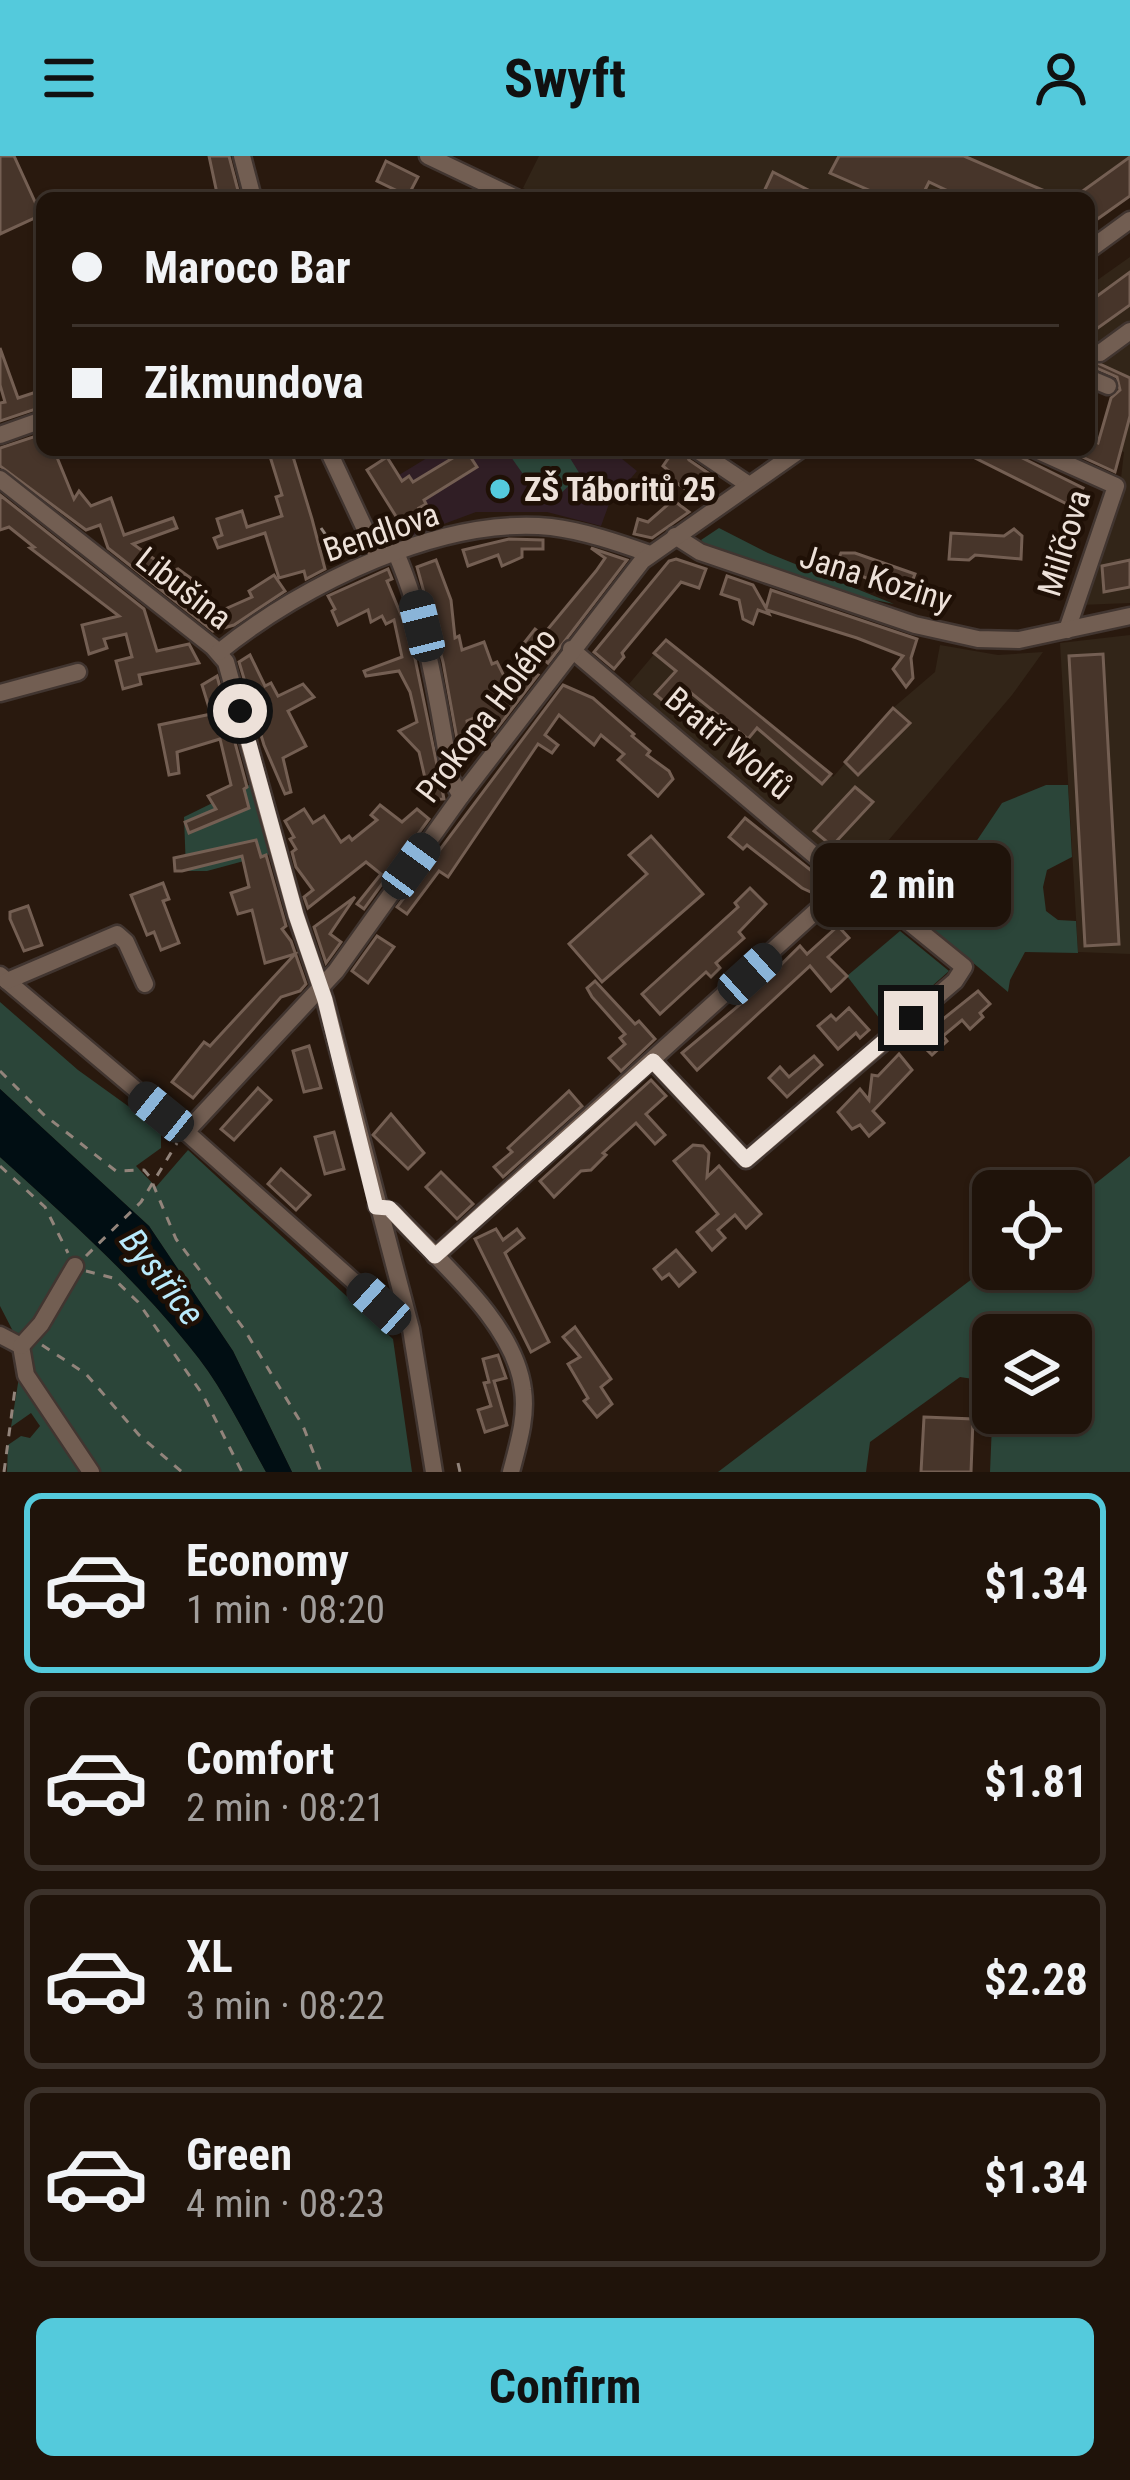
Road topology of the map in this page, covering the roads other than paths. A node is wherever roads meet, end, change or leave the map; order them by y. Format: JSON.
{"nodes":[{"id":1,"x":242,"y":156,"type":"edge"},
{"id":2,"x":428,"y":156,"type":"edge"},
{"id":3,"x":251,"y":192,"type":"edge"},
{"id":4,"x":503,"y":192,"type":"edge"},
{"id":5,"x":1130,"y":220,"type":"edge"},
{"id":6,"x":1095,"y":246,"type":"edge"},
{"id":7,"x":1130,"y":332,"type":"edge"},
{"id":8,"x":1100,"y":353,"type":"dead end"},
{"id":9,"x":1095,"y":380,"type":"edge"},
{"id":10,"x":1108,"y":386,"type":"dead end"},
{"id":11,"x":36,"y":422,"type":"edge"},
{"id":12,"x":0,"y":434,"type":"edge"},
{"id":13,"x":331,"y":456,"type":"edge"},
{"id":14,"x":707,"y":456,"type":"edge"},
{"id":15,"x":791,"y":456,"type":"edge"},
{"id":16,"x":1049,"y":456,"type":"edge"},
{"id":17,"x":0,"y":478,"type":"edge"},
{"id":18,"x":749,"y":485,"type":"junction"},
{"id":19,"x":675,"y":536,"type":"junction"},
{"id":20,"x":650,"y":554,"type":"junction"},
{"id":21,"x":387,"y":555,"type":"junction"},
{"id":22,"x":1130,"y":616,"type":"edge"},
{"id":23,"x":1067,"y":631,"type":"junction"},
{"id":24,"x":571,"y":649,"type":"junction"},
{"id":25,"x":219,"y":652,"type":"junction"},
{"id":26,"x":78,"y":671,"type":"dead end"},
{"id":27,"x":0,"y":693,"type":"edge"},
{"id":28,"x":461,"y":796,"type":"junction"},
{"id":29,"x":848,"y":883,"type":"junction"},
{"id":30,"x":3,"y":978,"type":"edge"},
{"id":31,"x":145,"y":984,"type":"dead end"},
{"id":32,"x":321,"y":987,"type":"junction"},
{"id":33,"x":653,"y":1061,"type":"junction"},
{"id":34,"x":186,"y":1132,"type":"junction"},
{"id":35,"x":376,"y":1207,"type":"junction"},
{"id":36,"x":435,"y":1256,"type":"junction"},
{"id":37,"x":75,"y":1266,"type":"road end"},
{"id":38,"x":379,"y":1304,"type":"dead end"},
{"id":39,"x":0,"y":1335,"type":"edge"},
{"id":40,"x":26,"y":1342,"type":"junction"},
{"id":41,"x":92,"y":1472,"type":"edge"},
{"id":42,"x":434,"y":1472,"type":"edge"},
{"id":43,"x":511,"y":1472,"type":"edge"}],
"edges":[{"from":1,"to":3,"type":"street"},
{"from":2,"to":4,"type":"street"},
{"from":5,"to":6,"type":"street"},
{"from":7,"to":8,"type":"street"},
{"from":9,"to":10,"type":"street"},
{"from":11,"to":12,"type":"street"},
{"from":13,"to":21,"type":"street"},
{"from":14,"to":18,"type":"street"},
{"from":15,"to":18,"type":"street","name":"Prokopa Holého"},
{"from":16,"to":23,"type":"street","name":"Milíčova"},
{"from":17,"to":25,"type":"street","name":"Libušina"},
{"from":18,"to":19,"type":"street","name":"Prokopa Holého"},
{"from":19,"to":20,"type":"street","name":"Prokopa Holého"},
{"from":19,"to":23,"type":"street","name":"Jana Koziny"},
{"from":20,"to":21,"type":"street","name":"Bendlova"},
{"from":20,"to":24,"type":"street","name":"Prokopa Holého"},
{"from":21,"to":25,"type":"street","name":"Bendlova"},
{"from":21,"to":28,"type":"street"},
{"from":22,"to":23,"type":"street","name":"Jana Koziny"},
{"from":24,"to":28,"type":"street","name":"Prokopa Holého"},
{"from":24,"to":29,"type":"street","name":"Bratří Wolfů"},
{"from":25,"to":32,"type":"street","name":"Libušina"},
{"from":26,"to":27,"type":"street"},
{"from":28,"to":32,"type":"street","name":"Prokopa Holého"},
{"from":29,"to":33,"type":"street"},
{"from":29,"to":33,"type":"street"},
{"from":30,"to":31,"type":"street"},
{"from":30,"to":34,"type":"street"},
{"from":32,"to":34,"type":"street","name":"Prokopa Holého"},
{"from":32,"to":35,"type":"street","name":"Libušina"},
{"from":33,"to":36,"type":"street"},
{"from":34,"to":38,"type":"street"},
{"from":35,"to":36,"type":"street"},
{"from":35,"to":42,"type":"street","name":"Libušina"},
{"from":36,"to":43,"type":"street"},
{"from":37,"to":40,"type":"street"},
{"from":39,"to":40,"type":"street"},
{"from":40,"to":41,"type":"street"}]}
